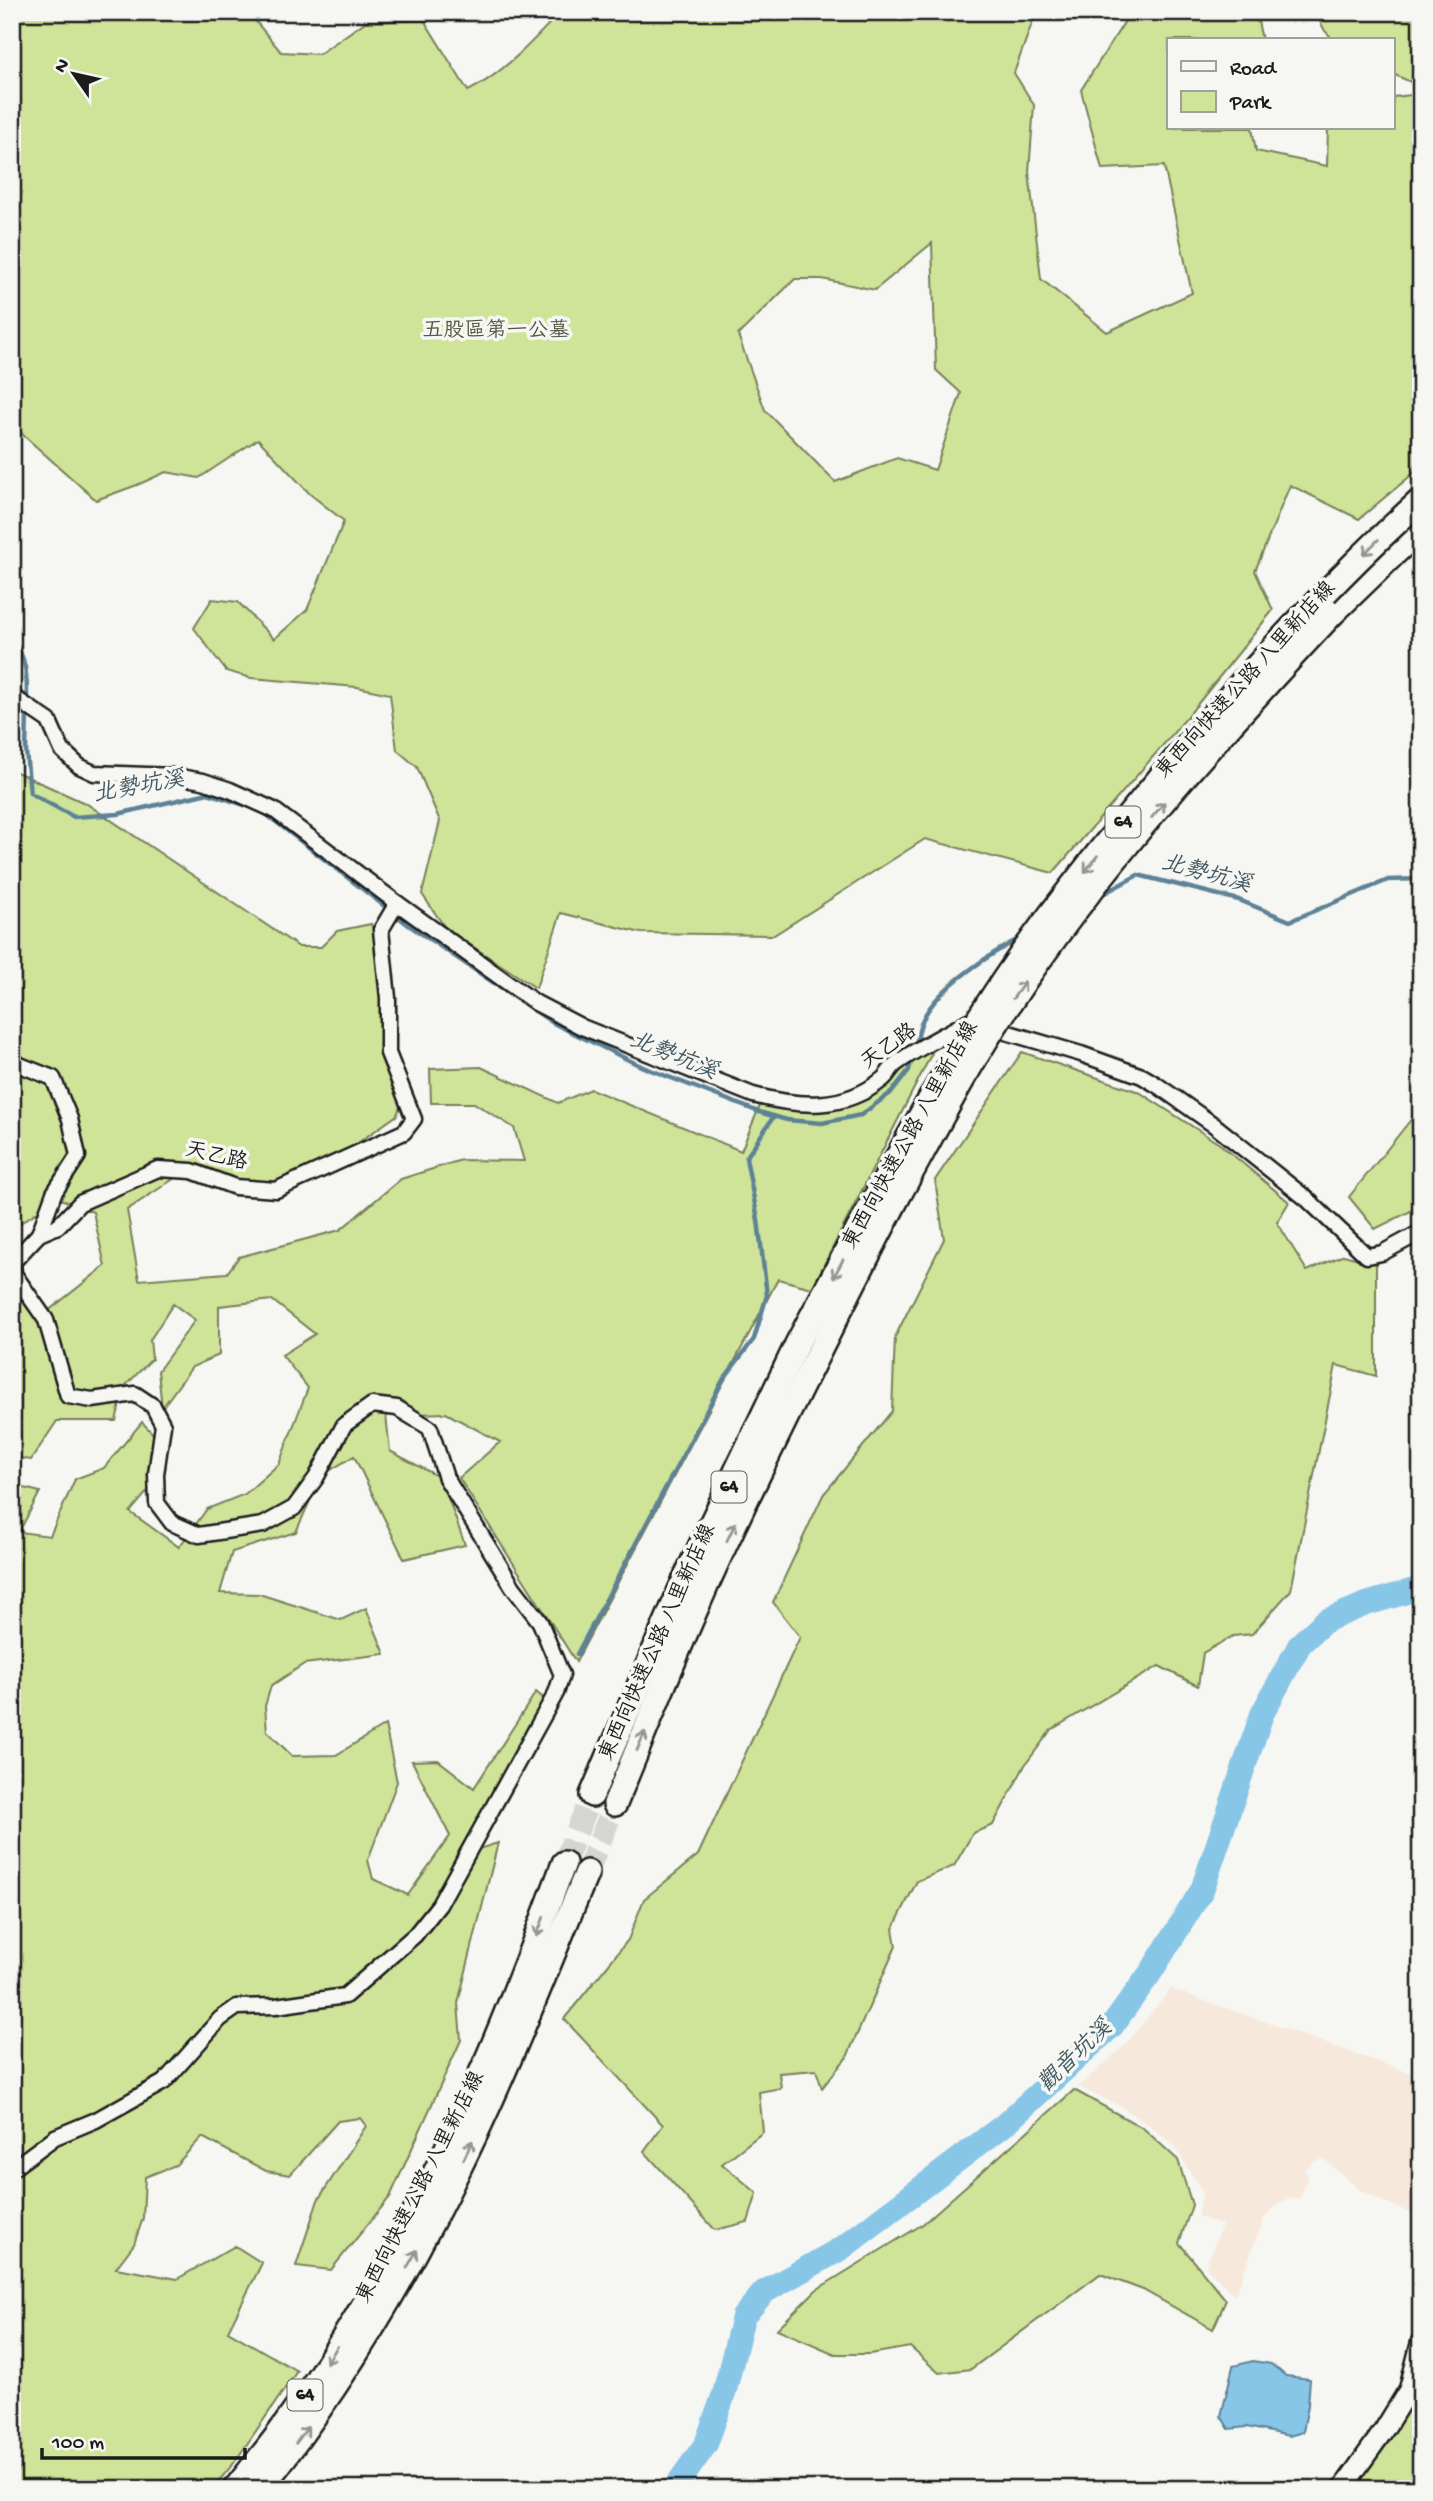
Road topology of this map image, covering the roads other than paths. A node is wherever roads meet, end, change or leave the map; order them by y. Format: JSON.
{"nodes":[{"id":1,"x":1421,"y":500,"type":"edge"},
{"id":2,"x":1421,"y":528,"type":"edge"},
{"id":3,"x":12,"y":696,"type":"edge"},
{"id":4,"x":397,"y":903,"type":"junction"},
{"id":5,"x":12,"y":1059,"type":"edge"},
{"id":6,"x":890,"y":1192,"type":"junction"},
{"id":7,"x":1421,"y":1232,"type":"edge"},
{"id":8,"x":39,"y":1234,"type":"junction"},
{"id":9,"x":592,"y":1795,"type":"tunnel mouth"},
{"id":10,"x":615,"y":1804,"type":"tunnel mouth"},
{"id":11,"x":564,"y":1863,"type":"tunnel mouth"},
{"id":12,"x":587,"y":1872,"type":"tunnel mouth"},
{"id":13,"x":512,"y":2026,"type":"junction"},
{"id":14,"x":12,"y":2169,"type":"edge"},
{"id":15,"x":376,"y":2302,"type":"junction"},
{"id":16,"x":1421,"y":2342,"type":"edge"},
{"id":17,"x":235,"y":2489,"type":"edge"},
{"id":18,"x":260,"y":2489,"type":"edge"},
{"id":19,"x":1342,"y":2489,"type":"edge"}],
"edges":[{"from":1,"to":6,"type":"highway","name":"東西向快速公路 八里新店線","number":"64","one_way":true,"bridge":true},
{"from":6,"to":2,"type":"highway","name":"東西向快速公路 八里新店線","number":"64","one_way":true,"bridge":true},
{"from":3,"to":4,"type":"street","name":"天乙路"},
{"from":4,"to":7,"type":"street","name":"天乙路"},
{"from":4,"to":8,"type":"street","name":"天乙路"},
{"from":5,"to":8,"type":"street"},
{"from":6,"to":9,"type":"highway","name":"東西向快速公路 八里新店線","number":"64","one_way":true},
{"from":10,"to":6,"type":"highway","name":"東西向快速公路 八里新店線","number":"64","one_way":true},
{"from":8,"to":14,"type":"street"},
{"from":11,"to":13,"type":"highway","name":"東西向快速公路 八里新店線","number":"64","one_way":true},
{"from":12,"to":13,"type":"highway","name":"東西向快速公路 八里新店線","number":"64"},
{"from":13,"to":15,"type":"highway","name":"東西向快速公路 八里新店線","number":"64"},
{"from":15,"to":17,"type":"highway","name":"東西向快速公路 八里新店線","number":"64","one_way":true},
{"from":18,"to":15,"type":"highway","name":"東西向快速公路 八里新店線","number":"64","one_way":true},
{"from":16,"to":19,"type":"street"}]}
